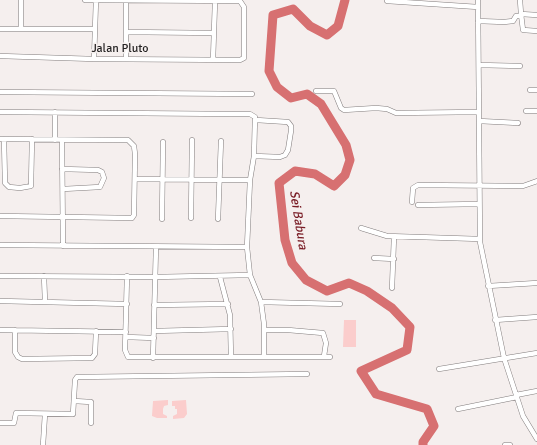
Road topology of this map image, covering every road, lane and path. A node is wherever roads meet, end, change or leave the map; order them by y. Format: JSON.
{"nodes":[{"id":1,"x":21,"y":0,"type":"edge"},
{"id":2,"x":85,"y":0,"type":"edge"},
{"id":3,"x":96,"y":0,"type":"edge"},
{"id":4,"x":126,"y":0,"type":"edge"},
{"id":5,"x":478,"y":0,"type":"edge"},
{"id":6,"x":520,"y":0,"type":"edge"},
{"id":7,"x":387,"y":1,"type":"edge"},
{"id":8,"x":214,"y":2,"type":"junction"},
{"id":9,"x":478,"y":7,"type":"junction"},
{"id":10,"x":521,"y":15,"type":"junction"},
{"id":11,"x":537,"y":15,"type":"edge"},
{"id":12,"x":478,"y":22,"type":"junction"},
{"id":13,"x":0,"y":29,"type":"edge"},
{"id":14,"x":21,"y":29,"type":"junction"},
{"id":15,"x":94,"y":29,"type":"junction"},
{"id":16,"x":537,"y":31,"type":"edge"},
{"id":17,"x":126,"y":32,"type":"junction"},
{"id":18,"x":213,"y":33,"type":"junction"},
{"id":19,"x":0,"y":56,"type":"edge"},
{"id":20,"x":94,"y":59,"type":"junction"},
{"id":21,"x":126,"y":59,"type":"junction"},
{"id":22,"x":213,"y":60,"type":"junction"},
{"id":23,"x":479,"y":65,"type":"junction"},
{"id":24,"x":520,"y":66,"type":"dead end"},
{"id":25,"x":530,"y":90,"type":"dead end"},
{"id":26,"x":537,"y":90,"type":"edge"},
{"id":27,"x":316,"y":91,"type":"dead end"},
{"id":28,"x":0,"y":92,"type":"edge"},
{"id":29,"x":252,"y":94,"type":"dead end"},
{"id":30,"x":526,"y":111,"type":"dead end"},
{"id":31,"x":537,"y":111,"type":"edge"},
{"id":32,"x":0,"y":112,"type":"edge"},
{"id":33,"x":55,"y":112,"type":"junction"},
{"id":34,"x":478,"y":112,"type":"junction"},
{"id":35,"x":256,"y":120,"type":"junction"},
{"id":36,"x":479,"y":122,"type":"junction"},
{"id":37,"x":518,"y":123,"type":"dead end"},
{"id":38,"x":2,"y":139,"type":"edge"},
{"id":39,"x":32,"y":139,"type":"junction"},
{"id":40,"x":55,"y":140,"type":"junction"},
{"id":41,"x":62,"y":140,"type":"junction"},
{"id":42,"x":192,"y":140,"type":"dead end"},
{"id":43,"x":221,"y":141,"type":"dead end"},
{"id":44,"x":163,"y":142,"type":"dead end"},
{"id":45,"x":254,"y":156,"type":"junction"},
{"id":46,"x":62,"y":169,"type":"junction"},
{"id":47,"x":191,"y":178,"type":"junction"},
{"id":48,"x":135,"y":179,"type":"junction"},
{"id":49,"x":162,"y":179,"type":"junction"},
{"id":50,"x":219,"y":179,"type":"junction"},
{"id":51,"x":250,"y":180,"type":"junction"},
{"id":52,"x":537,"y":181,"type":"edge"},
{"id":53,"x":479,"y":184,"type":"junction"},
{"id":54,"x":63,"y":189,"type":"junction"},
{"id":55,"x":412,"y":202,"type":"dead end"},
{"id":56,"x":479,"y":204,"type":"junction"},
{"id":57,"x":418,"y":205,"type":"dead end"},
{"id":58,"x":0,"y":216,"type":"edge"},
{"id":59,"x":63,"y":217,"type":"junction"},
{"id":60,"x":191,"y":218,"type":"dead end"},
{"id":61,"x":162,"y":219,"type":"dead end"},
{"id":62,"x":218,"y":219,"type":"dead end"},
{"id":63,"x":361,"y":228,"type":"dead end"},
{"id":64,"x":394,"y":237,"type":"junction"},
{"id":65,"x":480,"y":239,"type":"junction"},
{"id":66,"x":0,"y":245,"type":"edge"},
{"id":67,"x":63,"y":246,"type":"junction"},
{"id":68,"x":156,"y":247,"type":"junction"},
{"id":69,"x":247,"y":247,"type":"junction"},
{"id":70,"x":374,"y":258,"type":"dead end"},
{"id":71,"x":394,"y":258,"type":"junction"},
{"id":72,"x":250,"y":275,"type":"junction"},
{"id":73,"x":0,"y":276,"type":"edge"},
{"id":74,"x":44,"y":276,"type":"junction"},
{"id":75,"x":127,"y":276,"type":"junction"},
{"id":76,"x":220,"y":276,"type":"junction"},
{"id":77,"x":155,"y":277,"type":"junction"},
{"id":78,"x":537,"y":283,"type":"edge"},
{"id":79,"x":488,"y":286,"type":"junction"},
{"id":80,"x":392,"y":288,"type":"dead end"},
{"id":81,"x":0,"y":301,"type":"edge"},
{"id":82,"x":44,"y":301,"type":"junction"},
{"id":83,"x":261,"y":302,"type":"junction"},
{"id":84,"x":127,"y":304,"type":"junction"},
{"id":85,"x":228,"y":304,"type":"junction"},
{"id":86,"x":340,"y":304,"type":"dead end"},
{"id":87,"x":154,"y":305,"type":"junction"},
{"id":88,"x":537,"y":317,"type":"edge"},
{"id":89,"x":495,"y":320,"type":"junction"},
{"id":90,"x":231,"y":329,"type":"junction"},
{"id":91,"x":0,"y":330,"type":"edge"},
{"id":92,"x":14,"y":330,"type":"junction"},
{"id":93,"x":264,"y":330,"type":"junction"},
{"id":94,"x":96,"y":331,"type":"junction"},
{"id":95,"x":154,"y":331,"type":"junction"},
{"id":96,"x":126,"y":332,"type":"junction"},
{"id":97,"x":126,"y":337,"type":"junction"},
{"id":98,"x":154,"y":338,"type":"junction"},
{"id":99,"x":537,"y":353,"type":"edge"},
{"id":100,"x":264,"y":356,"type":"junction"},
{"id":101,"x":231,"y":357,"type":"junction"},
{"id":102,"x":153,"y":358,"type":"junction"},
{"id":103,"x":504,"y":358,"type":"junction"},
{"id":104,"x":439,"y":369,"type":"dead end"},
{"id":105,"x":307,"y":374,"type":"dead end"},
{"id":106,"x":537,"y":392,"type":"edge"},
{"id":107,"x":516,"y":396,"type":"junction"},
{"id":108,"x":74,"y":400,"type":"junction"},
{"id":109,"x":458,"y":409,"type":"dead end"},
{"id":110,"x":45,"y":414,"type":"junction"},
{"id":111,"x":0,"y":423,"type":"edge"},
{"id":112,"x":91,"y":423,"type":"dead end"},
{"id":113,"x":537,"y":439,"type":"edge"},
{"id":114,"x":43,"y":445,"type":"edge"},
{"id":115,"x":505,"y":445,"type":"edge"},
{"id":116,"x":510,"y":445,"type":"edge"}],
"edges":[{"from":1,"to":14,"type":"street"},
{"from":2,"to":3,"type":"street"},
{"from":3,"to":4,"type":"street"},
{"from":3,"to":15,"type":"street"},
{"from":4,"to":8,"type":"street"},
{"from":4,"to":17,"type":"street"},
{"from":5,"to":9,"type":"street"},
{"from":6,"to":10,"type":"street"},
{"from":7,"to":9,"type":"street"},
{"from":8,"to":18,"type":"street"},
{"from":8,"to":22,"type":"street","name":"Jalan Pluto"},
{"from":9,"to":12,"type":"street"},
{"from":10,"to":11,"type":"street"},
{"from":10,"to":12,"type":"street"},
{"from":10,"to":16,"type":"street"},
{"from":12,"to":23,"type":"street"},
{"from":13,"to":14,"type":"street"},
{"from":14,"to":15,"type":"street"},
{"from":15,"to":20,"type":"street"},
{"from":17,"to":18,"type":"street"},
{"from":17,"to":21,"type":"street"},
{"from":18,"to":22,"type":"street"},
{"from":19,"to":20,"type":"street","name":"Jalan Pluto"},
{"from":20,"to":21,"type":"street","name":"Jalan Pluto"},
{"from":21,"to":22,"type":"street","name":"Jalan Pluto"},
{"from":23,"to":24,"type":"street"},
{"from":23,"to":34,"type":"street"},
{"from":25,"to":26,"type":"street"},
{"from":27,"to":34,"type":"street"},
{"from":28,"to":29,"type":"street"},
{"from":30,"to":31,"type":"street"},
{"from":32,"to":33,"type":"street"},
{"from":33,"to":35,"type":"street"},
{"from":33,"to":40,"type":"street"},
{"from":34,"to":36,"type":"street"},
{"from":35,"to":45,"type":"street"},
{"from":35,"to":45,"type":"street"},
{"from":36,"to":37,"type":"street"},
{"from":36,"to":53,"type":"street"},
{"from":38,"to":39,"type":"street"},
{"from":38,"to":39,"type":"street"},
{"from":39,"to":40,"type":"street"},
{"from":40,"to":41,"type":"street"},
{"from":41,"to":46,"type":"street"},
{"from":41,"to":48,"type":"street"},
{"from":42,"to":47,"type":"street"},
{"from":43,"to":50,"type":"street"},
{"from":44,"to":49,"type":"street"},
{"from":45,"to":51,"type":"street"},
{"from":46,"to":54,"type":"street"},
{"from":46,"to":54,"type":"street"},
{"from":47,"to":49,"type":"street"},
{"from":47,"to":50,"type":"street"},
{"from":47,"to":60,"type":"street"},
{"from":48,"to":49,"type":"street"},
{"from":48,"to":59,"type":"street"},
{"from":49,"to":61,"type":"street"},
{"from":50,"to":51,"type":"street"},
{"from":50,"to":62,"type":"street"},
{"from":51,"to":69,"type":"street"},
{"from":52,"to":53,"type":"street"},
{"from":53,"to":55,"type":"street"},
{"from":53,"to":56,"type":"street"},
{"from":54,"to":59,"type":"street"},
{"from":56,"to":57,"type":"street"},
{"from":56,"to":65,"type":"street"},
{"from":58,"to":59,"type":"street"},
{"from":59,"to":67,"type":"street"},
{"from":63,"to":64,"type":"street"},
{"from":64,"to":65,"type":"street"},
{"from":64,"to":71,"type":"street"},
{"from":65,"to":79,"type":"street"},
{"from":66,"to":67,"type":"street"},
{"from":67,"to":68,"type":"street"},
{"from":68,"to":69,"type":"street"},
{"from":68,"to":77,"type":"street"},
{"from":69,"to":72,"type":"street"},
{"from":70,"to":71,"type":"street"},
{"from":71,"to":80,"type":"street"},
{"from":72,"to":76,"type":"street"},
{"from":72,"to":83,"type":"street"},
{"from":73,"to":74,"type":"street"},
{"from":74,"to":75,"type":"street"},
{"from":74,"to":82,"type":"street"},
{"from":75,"to":77,"type":"street"},
{"from":75,"to":84,"type":"street"},
{"from":76,"to":77,"type":"street"},
{"from":76,"to":85,"type":"street"},
{"from":77,"to":87,"type":"street"},
{"from":78,"to":79,"type":"street"},
{"from":79,"to":89,"type":"street"},
{"from":81,"to":82,"type":"street"},
{"from":82,"to":84,"type":"street"},
{"from":83,"to":86,"type":"street"},
{"from":83,"to":93,"type":"street"},
{"from":84,"to":96,"type":"street"},
{"from":85,"to":87,"type":"street"},
{"from":85,"to":90,"type":"street"},
{"from":87,"to":95,"type":"street"},
{"from":88,"to":89,"type":"street"},
{"from":89,"to":103,"type":"street"},
{"from":90,"to":95,"type":"street"},
{"from":90,"to":101,"type":"street"},
{"from":91,"to":92,"type":"street"},
{"from":92,"to":94,"type":"street"},
{"from":92,"to":94,"type":"street"},
{"from":93,"to":100,"type":"street"},
{"from":93,"to":100,"type":"street"},
{"from":94,"to":96,"type":"street"},
{"from":95,"to":98,"type":"street"},
{"from":96,"to":97,"type":"street"},
{"from":97,"to":98,"type":"street"},
{"from":97,"to":102,"type":"street"},
{"from":98,"to":102,"type":"street"},
{"from":99,"to":103,"type":"street"},
{"from":100,"to":101,"type":"street"},
{"from":101,"to":102,"type":"street"},
{"from":103,"to":104,"type":"street"},
{"from":103,"to":107,"type":"street"},
{"from":105,"to":108,"type":"street"},
{"from":106,"to":107,"type":"street"},
{"from":107,"to":109,"type":"street"},
{"from":107,"to":113,"type":"street"},
{"from":108,"to":110,"type":"street"},
{"from":108,"to":112,"type":"street"},
{"from":110,"to":111,"type":"street"},
{"from":110,"to":114,"type":"street"},
{"from":115,"to":116,"type":"street"}]}
